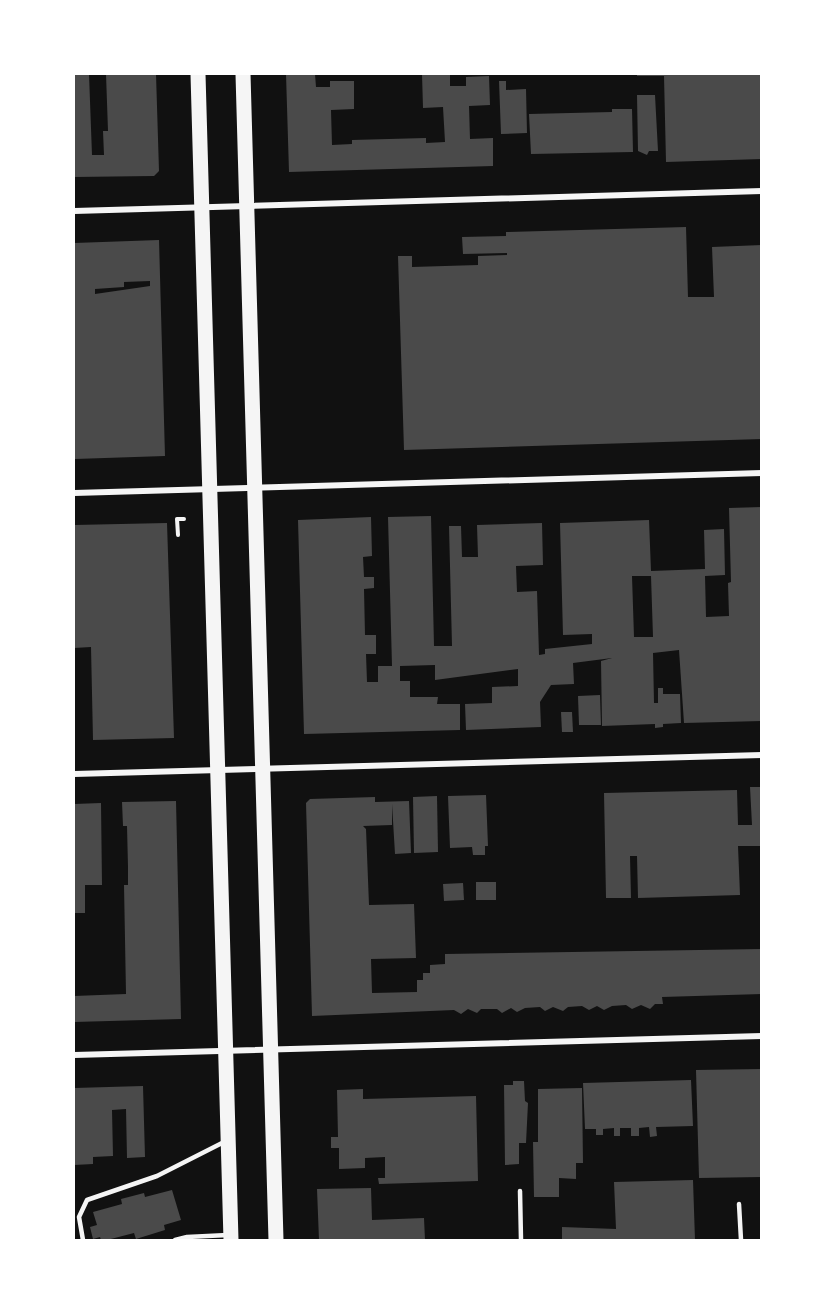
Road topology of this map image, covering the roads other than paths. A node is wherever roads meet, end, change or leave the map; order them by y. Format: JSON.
{"nodes":[{"id":1,"x":198,"y":74,"type":"edge"},
{"id":2,"x":243,"y":74,"type":"edge"},
{"id":3,"x":762,"y":191,"type":"edge"},
{"id":4,"x":247,"y":206,"type":"junction"},
{"id":5,"x":202,"y":207,"type":"junction"},
{"id":6,"x":74,"y":211,"type":"edge"},
{"id":7,"x":762,"y":473,"type":"edge"},
{"id":8,"x":255,"y":488,"type":"junction"},
{"id":9,"x":210,"y":489,"type":"junction"},
{"id":10,"x":74,"y":493,"type":"edge"},
{"id":11,"x":762,"y":755,"type":"edge"},
{"id":12,"x":263,"y":769,"type":"junction"},
{"id":13,"x":218,"y":770,"type":"junction"},
{"id":14,"x":74,"y":774,"type":"edge"},
{"id":15,"x":762,"y":1036,"type":"edge"},
{"id":16,"x":270,"y":1050,"type":"junction"},
{"id":17,"x":226,"y":1051,"type":"junction"},
{"id":18,"x":74,"y":1055,"type":"edge"},
{"id":19,"x":228,"y":1140,"type":"junction"},
{"id":20,"x":520,"y":1191,"type":"dead end"},
{"id":21,"x":739,"y":1204,"type":"dead end"},
{"id":22,"x":231,"y":1238,"type":"edge"},
{"id":23,"x":83,"y":1240,"type":"edge"},
{"id":24,"x":175,"y":1240,"type":"edge"},
{"id":25,"x":276,"y":1240,"type":"edge"},
{"id":26,"x":521,"y":1240,"type":"edge"},
{"id":27,"x":741,"y":1240,"type":"edge"}],
"edges":[{"from":1,"to":5,"type":"main road"},
{"from":2,"to":4,"type":"main road"},
{"from":3,"to":4,"type":"street"},
{"from":4,"to":5,"type":"street"},
{"from":4,"to":8,"type":"main road"},
{"from":5,"to":6,"type":"street"},
{"from":5,"to":9,"type":"main road"},
{"from":7,"to":8,"type":"street"},
{"from":8,"to":9,"type":"street"},
{"from":8,"to":12,"type":"main road"},
{"from":9,"to":10,"type":"street"},
{"from":9,"to":13,"type":"main road"},
{"from":11,"to":12,"type":"street"},
{"from":12,"to":13,"type":"street"},
{"from":12,"to":16,"type":"main road"},
{"from":13,"to":14,"type":"street"},
{"from":13,"to":17,"type":"main road"},
{"from":15,"to":16,"type":"street"},
{"from":16,"to":17,"type":"street"},
{"from":16,"to":25,"type":"main road"},
{"from":17,"to":18,"type":"street"},
{"from":17,"to":19,"type":"main road"},
{"from":19,"to":22,"type":"main road"},
{"from":19,"to":23,"type":"lane"},
{"from":20,"to":26,"type":"lane"},
{"from":21,"to":27,"type":"lane"},
{"from":22,"to":24,"type":"lane"}]}
